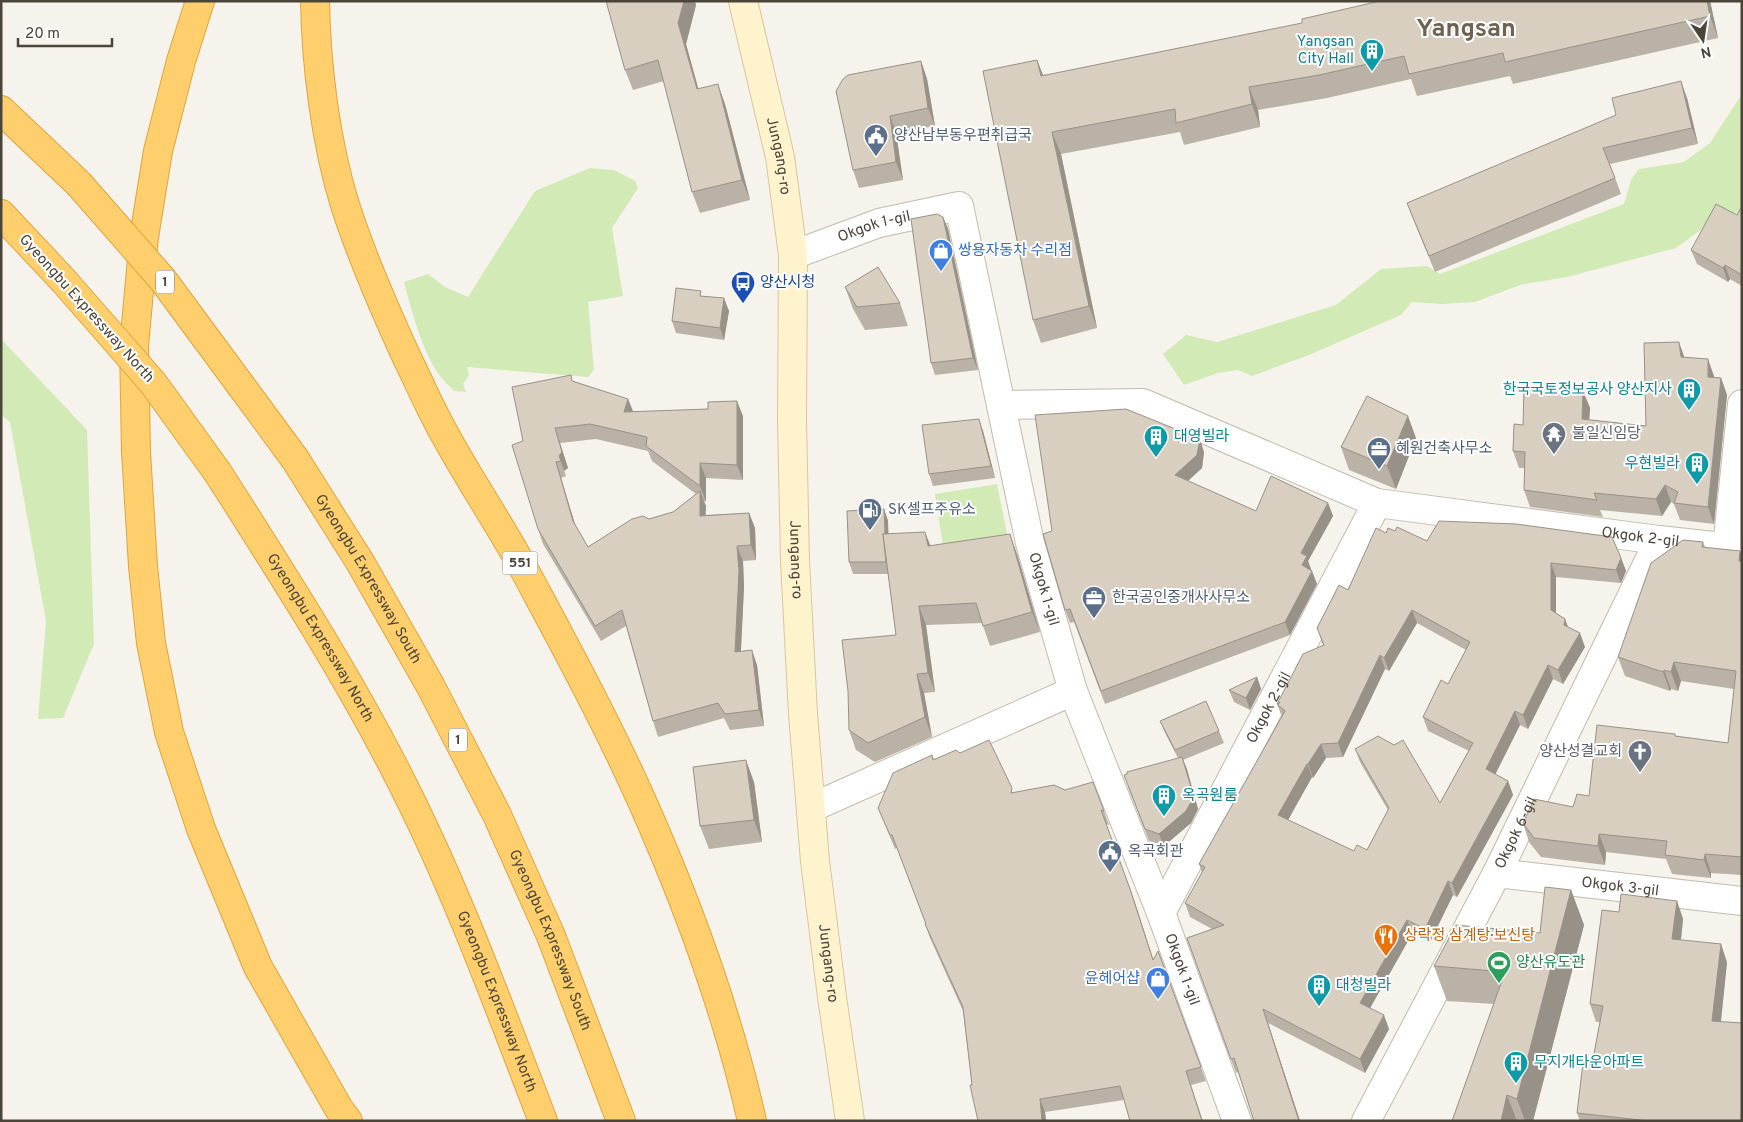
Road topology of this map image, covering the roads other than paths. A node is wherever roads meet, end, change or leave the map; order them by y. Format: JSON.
{"nodes":[{"id":1,"x":200,"y":1,"type":"edge"},
{"id":2,"x":315,"y":1,"type":"edge"},
{"id":3,"x":743,"y":1,"type":"edge"},
{"id":4,"x":1,"y":110,"type":"edge"},
{"id":5,"x":1,"y":214,"type":"edge"},
{"id":6,"x":794,"y":255,"type":"junction"},
{"id":7,"x":1742,"y":404,"type":"edge"},
{"id":8,"x":1001,"y":405,"type":"junction"},
{"id":9,"x":1377,"y":503,"type":"junction"},
{"id":10,"x":1659,"y":540,"type":"junction"},
{"id":11,"x":1734,"y":548,"type":"edge"},
{"id":12,"x":1073,"y":691,"type":"junction"},
{"id":13,"x":811,"y":808,"type":"junction"},
{"id":14,"x":1497,"y":873,"type":"junction"},
{"id":15,"x":1742,"y":901,"type":"edge"},
{"id":16,"x":1161,"y":913,"type":"junction"},
{"id":17,"x":348,"y":1121,"type":"edge"},
{"id":18,"x":543,"y":1121,"type":"edge"},
{"id":19,"x":621,"y":1121,"type":"edge"},
{"id":20,"x":752,"y":1121,"type":"edge"},
{"id":21,"x":850,"y":1121,"type":"edge"},
{"id":22,"x":1237,"y":1121,"type":"edge"},
{"id":23,"x":1366,"y":1121,"type":"edge"}],
"edges":[{"from":1,"to":17,"type":"highway"},
{"from":2,"to":20,"type":"highway","number":"551"},
{"from":3,"to":6,"type":"main road","name":"Jungang-ro"},
{"from":4,"to":19,"type":"highway","name":"Gyeongbu Expressway South","number":"1","bridge":true},
{"from":5,"to":18,"type":"highway","name":"Gyeongbu Expressway North","bridge":true},
{"from":6,"to":8,"type":"street","name":"Okgok 1-gil"},
{"from":6,"to":13,"type":"main road","name":"Jungang-ro"},
{"from":7,"to":11,"type":"street","name":"Okgok 2-gil"},
{"from":8,"to":9,"type":"street","name":"Okgok 2-gil"},
{"from":8,"to":12,"type":"street","name":"Okgok 1-gil"},
{"from":9,"to":10,"type":"street","name":"Okgok 2-gil"},
{"from":9,"to":16,"type":"street","name":"Okgok 2-gil"},
{"from":10,"to":11,"type":"street","name":"Okgok 2-gil"},
{"from":10,"to":14,"type":"street","name":"Okgok 6-gil"},
{"from":12,"to":13,"type":"street"},
{"from":12,"to":16,"type":"street","name":"Okgok 1-gil"},
{"from":13,"to":21,"type":"main road","name":"Jungang-ro"},
{"from":14,"to":15,"type":"street","name":"Okgok 3-gil"},
{"from":14,"to":23,"type":"street","name":"Okgok 6-gil"},
{"from":16,"to":22,"type":"street","name":"Okgok 1-gil"}]}
